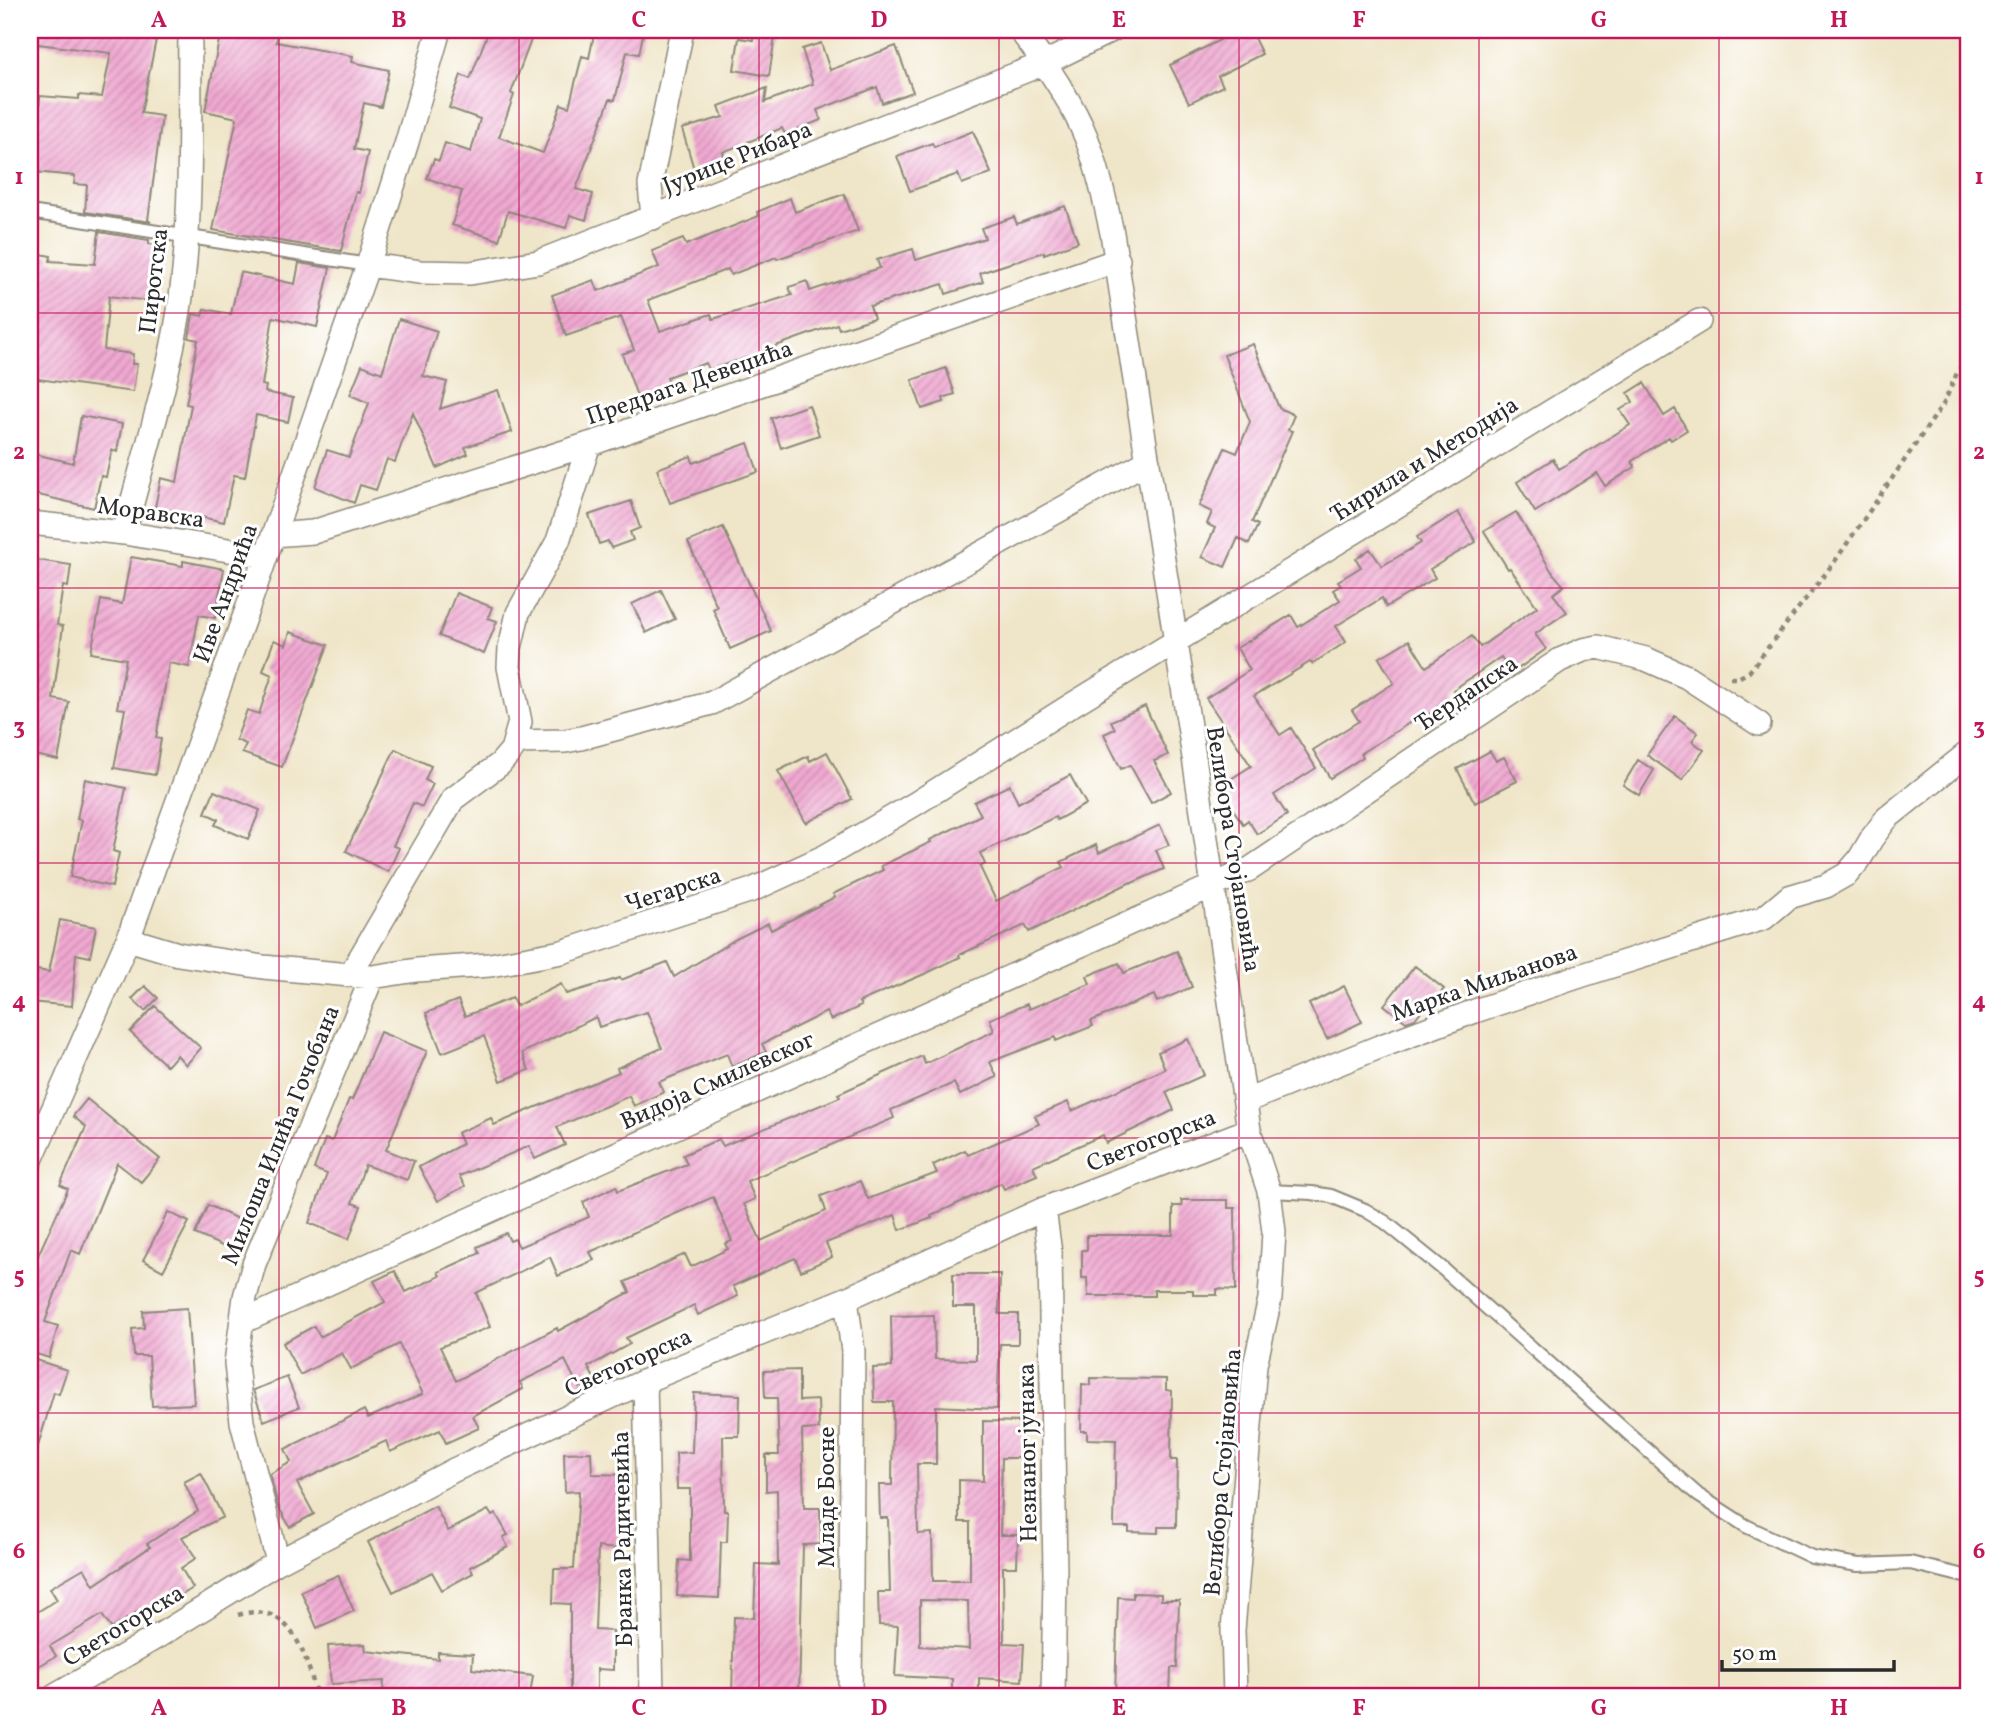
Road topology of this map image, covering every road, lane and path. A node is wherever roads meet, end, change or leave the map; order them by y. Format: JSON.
{"nodes":[{"id":1,"x":190,"y":30,"type":"edge"},
{"id":2,"x":439,"y":30,"type":"edge"},
{"id":3,"x":682,"y":30,"type":"edge"},
{"id":4,"x":1020,"y":30,"type":"edge"},
{"id":5,"x":1112,"y":30,"type":"edge"},
{"id":6,"x":1045,"y":63,"type":"junction"},
{"id":7,"x":30,"y":212,"type":"edge"},
{"id":8,"x":653,"y":218,"type":"junction"},
{"id":9,"x":186,"y":236,"type":"junction"},
{"id":10,"x":1118,"y":260,"type":"junction"},
{"id":11,"x":368,"y":265,"type":"junction"},
{"id":12,"x":1699,"y":321,"type":"dead end"},
{"id":13,"x":1968,"y":356,"type":"edge"},
{"id":14,"x":589,"y":444,"type":"junction"},
{"id":15,"x":1148,"y":461,"type":"junction"},
{"id":16,"x":30,"y":523,"type":"edge"},
{"id":17,"x":124,"y":533,"type":"junction"},
{"id":18,"x":269,"y":546,"type":"junction"},
{"id":19,"x":1175,"y":642,"type":"junction"},
{"id":20,"x":1687,"y":677,"type":"junction"},
{"id":21,"x":1759,"y":724,"type":"dead end"},
{"id":22,"x":515,"y":742,"type":"junction"},
{"id":23,"x":1968,"y":753,"type":"edge"},
{"id":24,"x":1213,"y":885,"type":"junction"},
{"id":25,"x":128,"y":939,"type":"junction"},
{"id":26,"x":361,"y":976,"type":"junction"},
{"id":27,"x":1246,"y":1101,"type":"junction"},
{"id":28,"x":1249,"y":1129,"type":"junction"},
{"id":29,"x":30,"y":1162,"type":"edge"},
{"id":30,"x":1269,"y":1191,"type":"junction"},
{"id":31,"x":1044,"y":1209,"type":"junction"},
{"id":32,"x":846,"y":1299,"type":"junction"},
{"id":33,"x":242,"y":1322,"type":"junction"},
{"id":34,"x":645,"y":1381,"type":"junction"},
{"id":35,"x":278,"y":1562,"type":"junction"},
{"id":36,"x":1968,"y":1577,"type":"edge"},
{"id":37,"x":235,"y":1616,"type":"dead end"},
{"id":38,"x":55,"y":1696,"type":"edge"},
{"id":39,"x":317,"y":1696,"type":"edge"},
{"id":40,"x":652,"y":1696,"type":"edge"},
{"id":41,"x":850,"y":1696,"type":"edge"},
{"id":42,"x":1053,"y":1696,"type":"edge"},
{"id":43,"x":1235,"y":1696,"type":"edge"}],
"edges":[{"from":1,"to":9,"type":"street","name":"Пиротска"},
{"from":2,"to":11,"type":"street","name":"Иве Андрића"},
{"from":3,"to":8,"type":"street"},
{"from":4,"to":6,"type":"street","name":"Велибора Стојановића"},
{"from":5,"to":6,"type":"street","name":"Јурице Рибара"},
{"from":6,"to":8,"type":"street","name":"Јурице Рибара"},
{"from":6,"to":10,"type":"street","name":"Велибора Стојановића"},
{"from":7,"to":9,"type":"lane"},
{"from":8,"to":11,"type":"street","name":"Јурице Рибара"},
{"from":9,"to":11,"type":"lane"},
{"from":9,"to":17,"type":"street","name":"Пиротска"},
{"from":10,"to":14,"type":"street","name":"Предрага Девеџића"},
{"from":10,"to":15,"type":"street","name":"Велибора Стојановића"},
{"from":11,"to":18,"type":"street","name":"Иве Андрића"},
{"from":12,"to":19,"type":"street","name":"Ћирила и Методија"},
{"from":13,"to":20,"type":"path"},
{"from":14,"to":18,"type":"street","name":"Предрага Девеџића"},
{"from":14,"to":22,"type":"street"},
{"from":15,"to":19,"type":"street","name":"Велибора Стојановића"},
{"from":15,"to":22,"type":"street"},
{"from":16,"to":17,"type":"street","name":"Моравска"},
{"from":17,"to":18,"type":"street","name":"Моравска"},
{"from":18,"to":25,"type":"street","name":"Иве Андрића"},
{"from":19,"to":24,"type":"street","name":"Велибора Стојановића"},
{"from":19,"to":26,"type":"street","name":"Чегарска"},
{"from":20,"to":21,"type":"street","name":"Ђердапска"},
{"from":20,"to":24,"type":"street","name":"Ђердапска"},
{"from":22,"to":26,"type":"street","name":"Милоша Илића Гочобана"},
{"from":23,"to":27,"type":"street","name":"Марка Миљанова"},
{"from":24,"to":27,"type":"street","name":"Велибора Стојановића"},
{"from":24,"to":33,"type":"street","name":"Видоја Смилевског"},
{"from":25,"to":26,"type":"street","name":"Чегарска"},
{"from":25,"to":29,"type":"street","name":"Иве Андрића"},
{"from":26,"to":33,"type":"street","name":"Милоша Илића Гочобана"},
{"from":27,"to":28,"type":"street","name":"Велибора Стојановића"},
{"from":28,"to":30,"type":"street","name":"Велибора Стојановића"},
{"from":28,"to":31,"type":"street","name":"Светогорска"},
{"from":30,"to":36,"type":"lane"},
{"from":30,"to":43,"type":"street","name":"Велибора Стојановића"},
{"from":31,"to":32,"type":"street","name":"Светогорска"},
{"from":31,"to":42,"type":"street","name":"Незнаног јунака"},
{"from":32,"to":34,"type":"street","name":"Светогорска"},
{"from":32,"to":41,"type":"street","name":"Младе Босне"},
{"from":33,"to":35,"type":"street","name":"Милоша Илића Гочобана"},
{"from":34,"to":35,"type":"street","name":"Светогорска"},
{"from":34,"to":40,"type":"street","name":"Бранка Радичевића"},
{"from":35,"to":38,"type":"street","name":"Светогорска"},
{"from":37,"to":39,"type":"path"}]}
